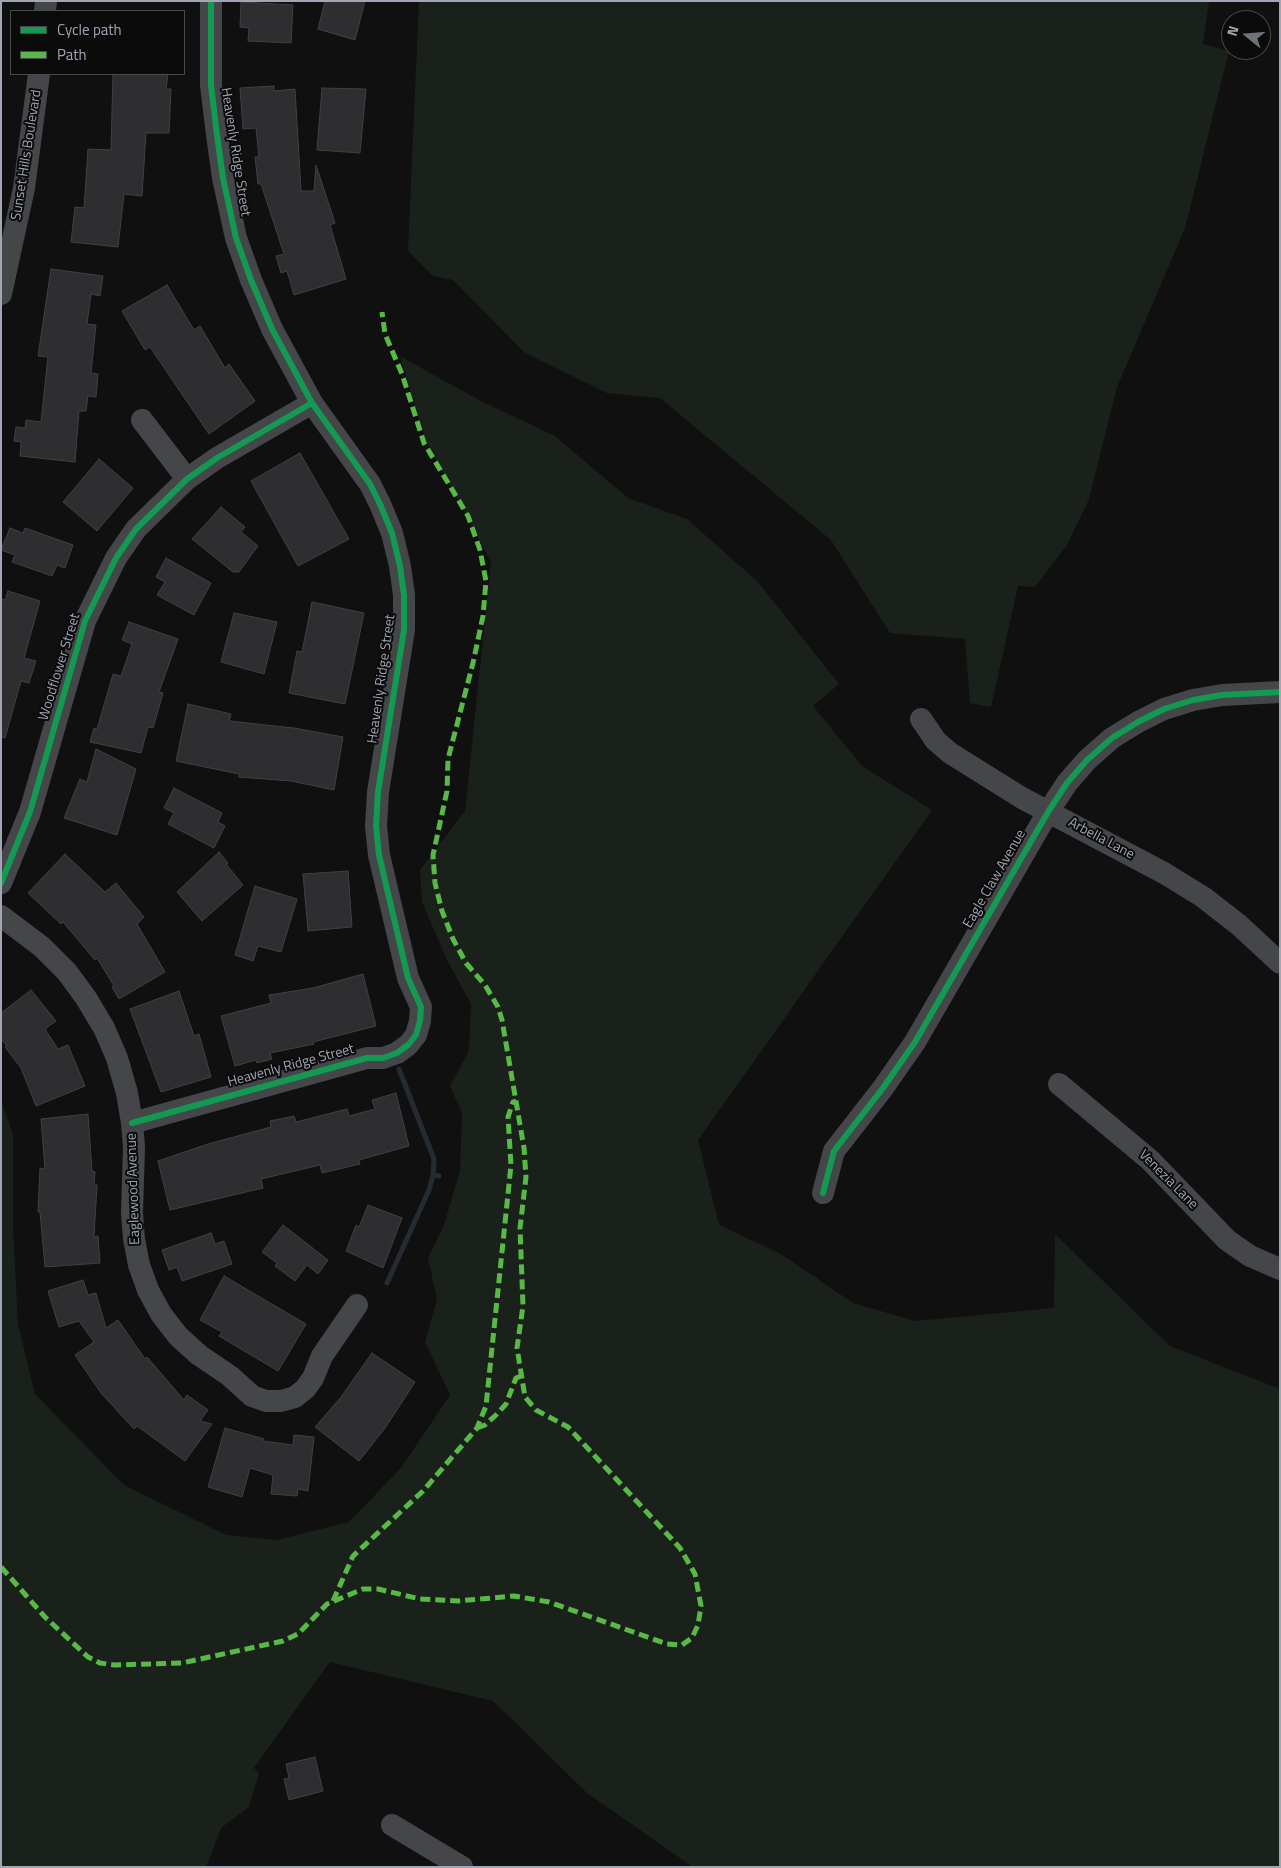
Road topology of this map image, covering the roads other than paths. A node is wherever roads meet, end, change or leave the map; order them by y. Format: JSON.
{"nodes":[{"id":1,"x":211,"y":1,"type":"edge"},
{"id":2,"x":39,"y":75,"type":"edge"},
{"id":3,"x":1,"y":294,"type":"edge"},
{"id":4,"x":312,"y":403,"type":"junction"},
{"id":5,"x":142,"y":420,"type":"dead end"},
{"id":6,"x":187,"y":479,"type":"junction"},
{"id":7,"x":1280,"y":692,"type":"edge"},
{"id":8,"x":921,"y":719,"type":"dead end"},
{"id":9,"x":1048,"y":812,"type":"junction"},
{"id":10,"x":1,"y":883,"type":"edge"},
{"id":11,"x":1,"y":916,"type":"edge"},
{"id":12,"x":1280,"y":963,"type":"edge"},
{"id":13,"x":1059,"y":1084,"type":"dead end"},
{"id":14,"x":132,"y":1123,"type":"junction"},
{"id":15,"x":823,"y":1193,"type":"dead end"},
{"id":16,"x":1280,"y":1269,"type":"edge"},
{"id":17,"x":357,"y":1305,"type":"dead end"},
{"id":18,"x":392,"y":1825,"type":"dead end"},
{"id":19,"x":462,"y":1867,"type":"edge"}],
"edges":[{"from":1,"to":4,"type":"street","name":"Heavenly Ridge Street"},
{"from":2,"to":3,"type":"street","name":"Sunset Hills Boulevard"},
{"from":4,"to":6,"type":"street","name":"Woodflower Street"},
{"from":4,"to":14,"type":"street","name":"Heavenly Ridge Street"},
{"from":5,"to":6,"type":"street"},
{"from":6,"to":10,"type":"street","name":"Woodflower Street"},
{"from":7,"to":9,"type":"street","name":"Eagle Claw Avenue"},
{"from":8,"to":9,"type":"street","name":"Arbella Lane"},
{"from":9,"to":12,"type":"street","name":"Arbella Lane"},
{"from":9,"to":15,"type":"street","name":"Eagle Claw Avenue"},
{"from":11,"to":14,"type":"street","name":"Eaglewood Avenue"},
{"from":13,"to":16,"type":"street","name":"Venezia Lane"},
{"from":14,"to":17,"type":"street","name":"Eaglewood Avenue"},
{"from":18,"to":19,"type":"street"}]}
